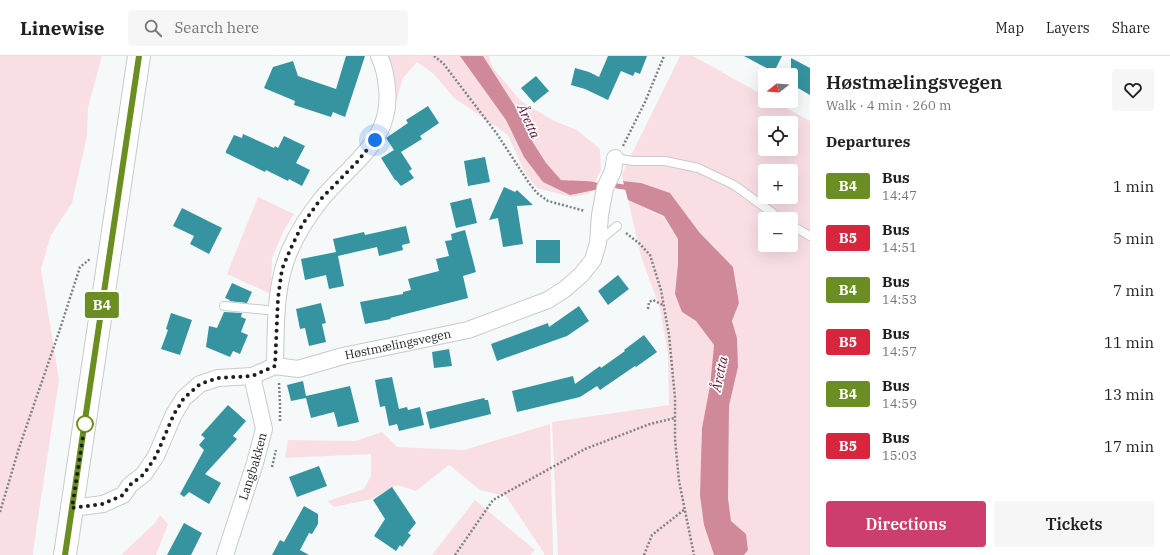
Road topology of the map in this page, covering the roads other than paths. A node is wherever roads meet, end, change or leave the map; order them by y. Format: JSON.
{"nodes":[{"id":1,"x":139,"y":56,"type":"edge"},
{"id":2,"x":379,"y":56,"type":"edge"},
{"id":3,"x":615,"y":158,"type":"joint"},
{"id":4,"x":771,"y":212,"type":"edge"},
{"id":5,"x":617,"y":226,"type":"road end"},
{"id":6,"x":798,"y":229,"type":"edge"},
{"id":7,"x":810,"y":236,"type":"edge"},
{"id":8,"x":598,"y":243,"type":"junction"},
{"id":9,"x":224,"y":306,"type":"dead end"},
{"id":10,"x":277,"y":311,"type":"junction"},
{"id":11,"x":275,"y":366,"type":"junction"},
{"id":12,"x":252,"y":376,"type":"junction"},
{"id":13,"x":72,"y":508,"type":"junction"},
{"id":14,"x":65,"y":555,"type":"edge"},
{"id":15,"x":225,"y":555,"type":"edge"}],
"edges":[{"from":1,"to":13,"type":"main road"},
{"from":2,"to":10,"type":"street"},
{"from":3,"to":4,"type":"lane"},
{"from":3,"to":8,"type":"street","name":"Høstmælingsvegen"},
{"from":5,"to":8,"type":"lane"},
{"from":6,"to":7,"type":"lane"},
{"from":8,"to":11,"type":"street","name":"Høstmælingsvegen"},
{"from":9,"to":10,"type":"lane"},
{"from":10,"to":11,"type":"street"},
{"from":11,"to":12,"type":"street"},
{"from":12,"to":13,"type":"street"},
{"from":12,"to":15,"type":"street","name":"Langbakken"},
{"from":13,"to":14,"type":"main road"}]}
